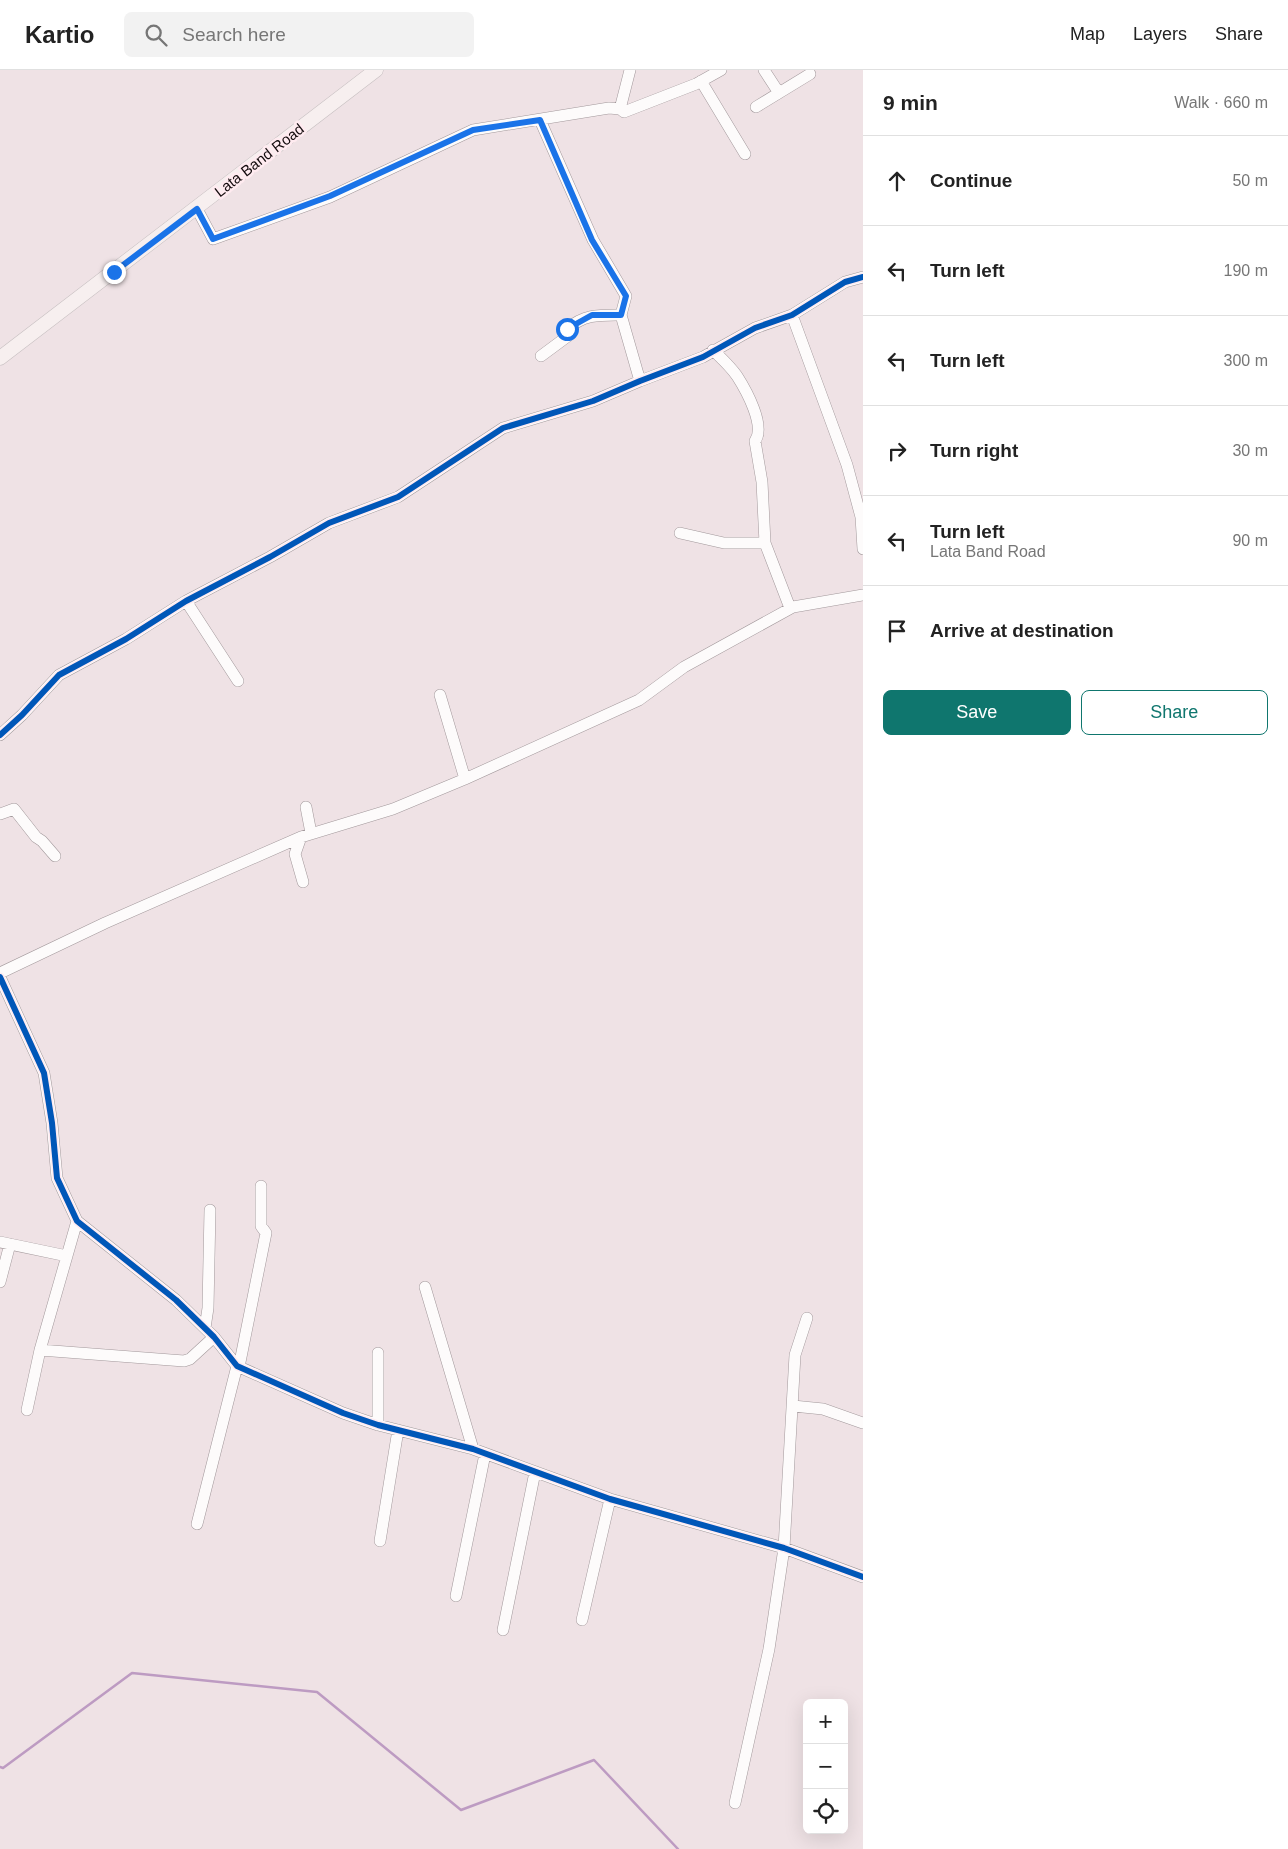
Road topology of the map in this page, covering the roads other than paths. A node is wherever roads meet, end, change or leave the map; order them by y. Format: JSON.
{"nodes":[{"id":1,"x":376,"y":70,"type":"edge"},
{"id":2,"x":630,"y":70,"type":"edge"},
{"id":3,"x":720,"y":70,"type":"edge"},
{"id":4,"x":764,"y":70,"type":"edge"},
{"id":5,"x":810,"y":74,"type":"dead end"},
{"id":6,"x":701,"y":81,"type":"junction"},
{"id":7,"x":779,"y":93,"type":"junction"},
{"id":8,"x":756,"y":107,"type":"dead end"},
{"id":9,"x":620,"y":109,"type":"junction"},
{"id":10,"x":540,"y":120,"type":"junction"},
{"id":11,"x":745,"y":154,"type":"dead end"},
{"id":12,"x":197,"y":209,"type":"junction"},
{"id":13,"x":863,"y":277,"type":"edge"},
{"id":14,"x":621,"y":315,"type":"junction"},
{"id":15,"x":792,"y":315,"type":"junction"},
{"id":16,"x":713,"y":350,"type":"junction"},
{"id":17,"x":541,"y":356,"type":"dead end"},
{"id":18,"x":0,"y":358,"type":"edge"},
{"id":19,"x":640,"y":381,"type":"junction"},
{"id":20,"x":680,"y":533,"type":"dead end"},
{"id":21,"x":765,"y":543,"type":"junction"},
{"id":22,"x":863,"y":549,"type":"edge"},
{"id":23,"x":863,"y":595,"type":"edge"},
{"id":24,"x":186,"y":601,"type":"junction"},
{"id":25,"x":790,"y":608,"type":"junction"},
{"id":26,"x":238,"y":681,"type":"dead end"},
{"id":27,"x":440,"y":695,"type":"dead end"},
{"id":28,"x":0,"y":735,"type":"edge"},
{"id":29,"x":465,"y":779,"type":"junction"},
{"id":30,"x":306,"y":807,"type":"dead end"},
{"id":31,"x":0,"y":814,"type":"edge"},
{"id":32,"x":306,"y":835,"type":"junction"},
{"id":33,"x":55,"y":856,"type":"dead end"},
{"id":34,"x":303,"y":882,"type":"dead end"},
{"id":35,"x":0,"y":973,"type":"edge"},
{"id":36,"x":0,"y":977,"type":"edge"},
{"id":37,"x":261,"y":1186,"type":"dead end"},
{"id":38,"x":210,"y":1210,"type":"dead end"},
{"id":39,"x":77,"y":1222,"type":"junction"},
{"id":40,"x":5,"y":1243,"type":"edge"},
{"id":41,"x":67,"y":1256,"type":"junction"},
{"id":42,"x":0,"y":1282,"type":"edge"},
{"id":43,"x":425,"y":1287,"type":"dead end"},
{"id":44,"x":808,"y":1318,"type":"dead end"},
{"id":45,"x":205,"y":1328,"type":"junction"},
{"id":46,"x":214,"y":1338,"type":"junction"},
{"id":47,"x":40,"y":1350,"type":"junction"},
{"id":48,"x":378,"y":1353,"type":"dead end"},
{"id":49,"x":238,"y":1366,"type":"junction"},
{"id":50,"x":793,"y":1406,"type":"junction"},
{"id":51,"x":27,"y":1410,"type":"dead end"},
{"id":52,"x":863,"y":1423,"type":"edge"},
{"id":53,"x":378,"y":1425,"type":"junction"},
{"id":54,"x":398,"y":1430,"type":"junction"},
{"id":55,"x":473,"y":1450,"type":"junction"},
{"id":56,"x":485,"y":1454,"type":"junction"},
{"id":57,"x":535,"y":1472,"type":"junction"},
{"id":58,"x":610,"y":1499,"type":"junction"},
{"id":59,"x":197,"y":1524,"type":"dead end"},
{"id":60,"x":380,"y":1541,"type":"dead end"},
{"id":61,"x":784,"y":1548,"type":"junction"},
{"id":62,"x":863,"y":1577,"type":"edge"},
{"id":63,"x":456,"y":1596,"type":"dead end"},
{"id":64,"x":582,"y":1620,"type":"dead end"},
{"id":65,"x":502,"y":1630,"type":"dead end"},
{"id":66,"x":735,"y":1804,"type":"dead end"}],
"edges":[{"from":1,"to":12,"type":"main road","name":"Lata Band Road"},
{"from":2,"to":9,"type":"street"},
{"from":3,"to":6,"type":"street"},
{"from":4,"to":7,"type":"street"},
{"from":5,"to":7,"type":"street"},
{"from":6,"to":9,"type":"street"},
{"from":6,"to":11,"type":"street"},
{"from":7,"to":8,"type":"street"},
{"from":9,"to":10,"type":"street"},
{"from":10,"to":12,"type":"street"},
{"from":10,"to":14,"type":"street"},
{"from":12,"to":18,"type":"main road","name":"Lata Band Road"},
{"from":13,"to":15,"type":"street"},
{"from":14,"to":17,"type":"street"},
{"from":14,"to":19,"type":"street"},
{"from":15,"to":16,"type":"street"},
{"from":15,"to":22,"type":"street"},
{"from":16,"to":19,"type":"street"},
{"from":16,"to":21,"type":"street"},
{"from":19,"to":24,"type":"street"},
{"from":20,"to":21,"type":"street"},
{"from":21,"to":25,"type":"street"},
{"from":23,"to":25,"type":"street"},
{"from":24,"to":26,"type":"street"},
{"from":24,"to":28,"type":"street"},
{"from":25,"to":29,"type":"street"},
{"from":27,"to":29,"type":"street"},
{"from":29,"to":32,"type":"street"},
{"from":30,"to":32,"type":"street"},
{"from":31,"to":33,"type":"street"},
{"from":32,"to":34,"type":"street"},
{"from":32,"to":35,"type":"street"},
{"from":36,"to":39,"type":"street"},
{"from":37,"to":49,"type":"street"},
{"from":38,"to":45,"type":"street"},
{"from":39,"to":41,"type":"street"},
{"from":39,"to":45,"type":"street"},
{"from":40,"to":41,"type":"street"},
{"from":40,"to":42,"type":"street"},
{"from":41,"to":47,"type":"street"},
{"from":43,"to":55,"type":"street"},
{"from":44,"to":50,"type":"street"},
{"from":45,"to":46,"type":"street"},
{"from":46,"to":47,"type":"street"},
{"from":46,"to":49,"type":"street"},
{"from":47,"to":51,"type":"street"},
{"from":48,"to":53,"type":"street"},
{"from":49,"to":53,"type":"street"},
{"from":49,"to":59,"type":"street"},
{"from":50,"to":52,"type":"street"},
{"from":50,"to":61,"type":"street"},
{"from":53,"to":54,"type":"street"},
{"from":54,"to":55,"type":"street"},
{"from":54,"to":60,"type":"street"},
{"from":55,"to":56,"type":"street"},
{"from":56,"to":57,"type":"street"},
{"from":56,"to":63,"type":"street"},
{"from":57,"to":58,"type":"street"},
{"from":57,"to":65,"type":"street"},
{"from":58,"to":61,"type":"street"},
{"from":58,"to":64,"type":"street"},
{"from":61,"to":62,"type":"street"},
{"from":61,"to":66,"type":"street"}]}
